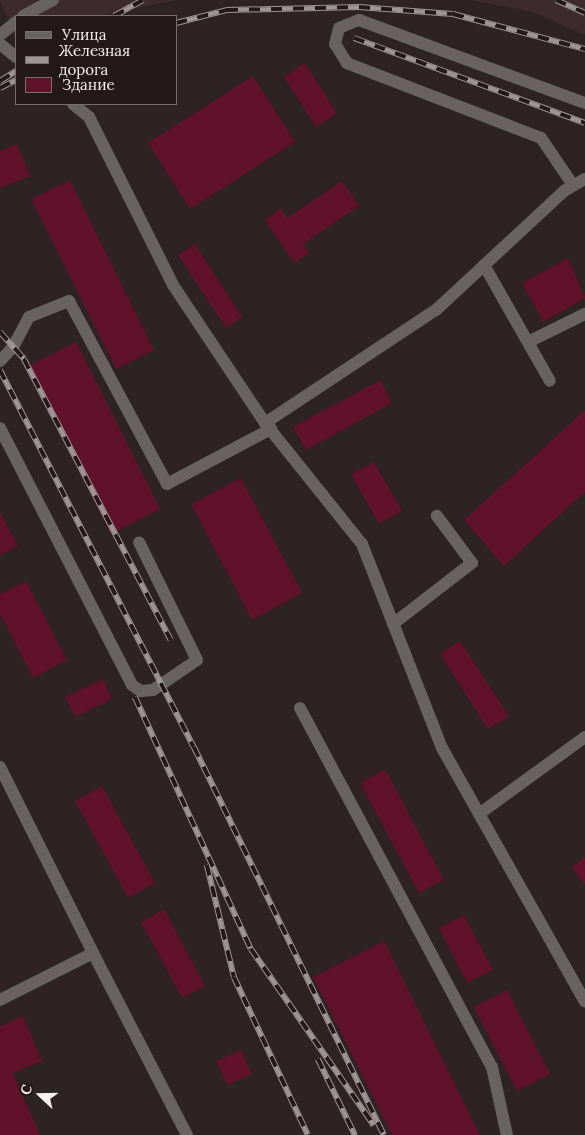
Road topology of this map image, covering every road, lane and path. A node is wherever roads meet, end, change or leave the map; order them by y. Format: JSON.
{"nodes":[{"id":1,"x":53,"y":0,"type":"edge"},
{"id":2,"x":25,"y":15,"type":"edge"},
{"id":3,"x":15,"y":23,"type":"edge"},
{"id":4,"x":0,"y":35,"type":"edge"},
{"id":5,"x":0,"y":44,"type":"edge"},
{"id":6,"x":15,"y":56,"type":"edge"},
{"id":7,"x":585,"y":103,"type":"edge"},
{"id":8,"x":74,"y":105,"type":"edge"},
{"id":9,"x":585,"y":179,"type":"edge"},
{"id":10,"x":573,"y":185,"type":"junction"},
{"id":11,"x":484,"y":265,"type":"junction"},
{"id":12,"x":585,"y":314,"type":"edge"},
{"id":13,"x":528,"y":342,"type":"junction"},
{"id":14,"x":0,"y":361,"type":"edge"},
{"id":15,"x":550,"y":380,"type":"dead end"},
{"id":16,"x":0,"y":428,"type":"edge"},
{"id":17,"x":272,"y":430,"type":"junction"},
{"id":18,"x":437,"y":516,"type":"dead end"},
{"id":19,"x":139,"y":542,"type":"dead end"},
{"id":20,"x":394,"y":624,"type":"junction"},
{"id":21,"x":300,"y":708,"type":"dead end"},
{"id":22,"x":585,"y":737,"type":"edge"},
{"id":23,"x":0,"y":767,"type":"edge"},
{"id":24,"x":480,"y":814,"type":"junction"},
{"id":25,"x":93,"y":953,"type":"junction"},
{"id":26,"x":0,"y":1000,"type":"edge"},
{"id":27,"x":585,"y":1002,"type":"edge"},
{"id":28,"x":187,"y":1135,"type":"edge"},
{"id":29,"x":507,"y":1135,"type":"edge"}],
"edges":[{"from":1,"to":2,"type":"street"},
{"from":3,"to":4,"type":"street"},
{"from":5,"to":6,"type":"street"},
{"from":7,"to":10,"type":"street"},
{"from":8,"to":17,"type":"street"},
{"from":9,"to":10,"type":"street"},
{"from":10,"to":11,"type":"street"},
{"from":11,"to":13,"type":"street"},
{"from":11,"to":17,"type":"street"},
{"from":12,"to":13,"type":"street"},
{"from":13,"to":15,"type":"street"},
{"from":14,"to":17,"type":"street"},
{"from":16,"to":19,"type":"street"},
{"from":17,"to":20,"type":"street"},
{"from":18,"to":20,"type":"street"},
{"from":20,"to":24,"type":"street"},
{"from":21,"to":29,"type":"street"},
{"from":22,"to":24,"type":"street"},
{"from":23,"to":25,"type":"street"},
{"from":24,"to":27,"type":"street"},
{"from":25,"to":26,"type":"street"},
{"from":25,"to":28,"type":"street"}]}
